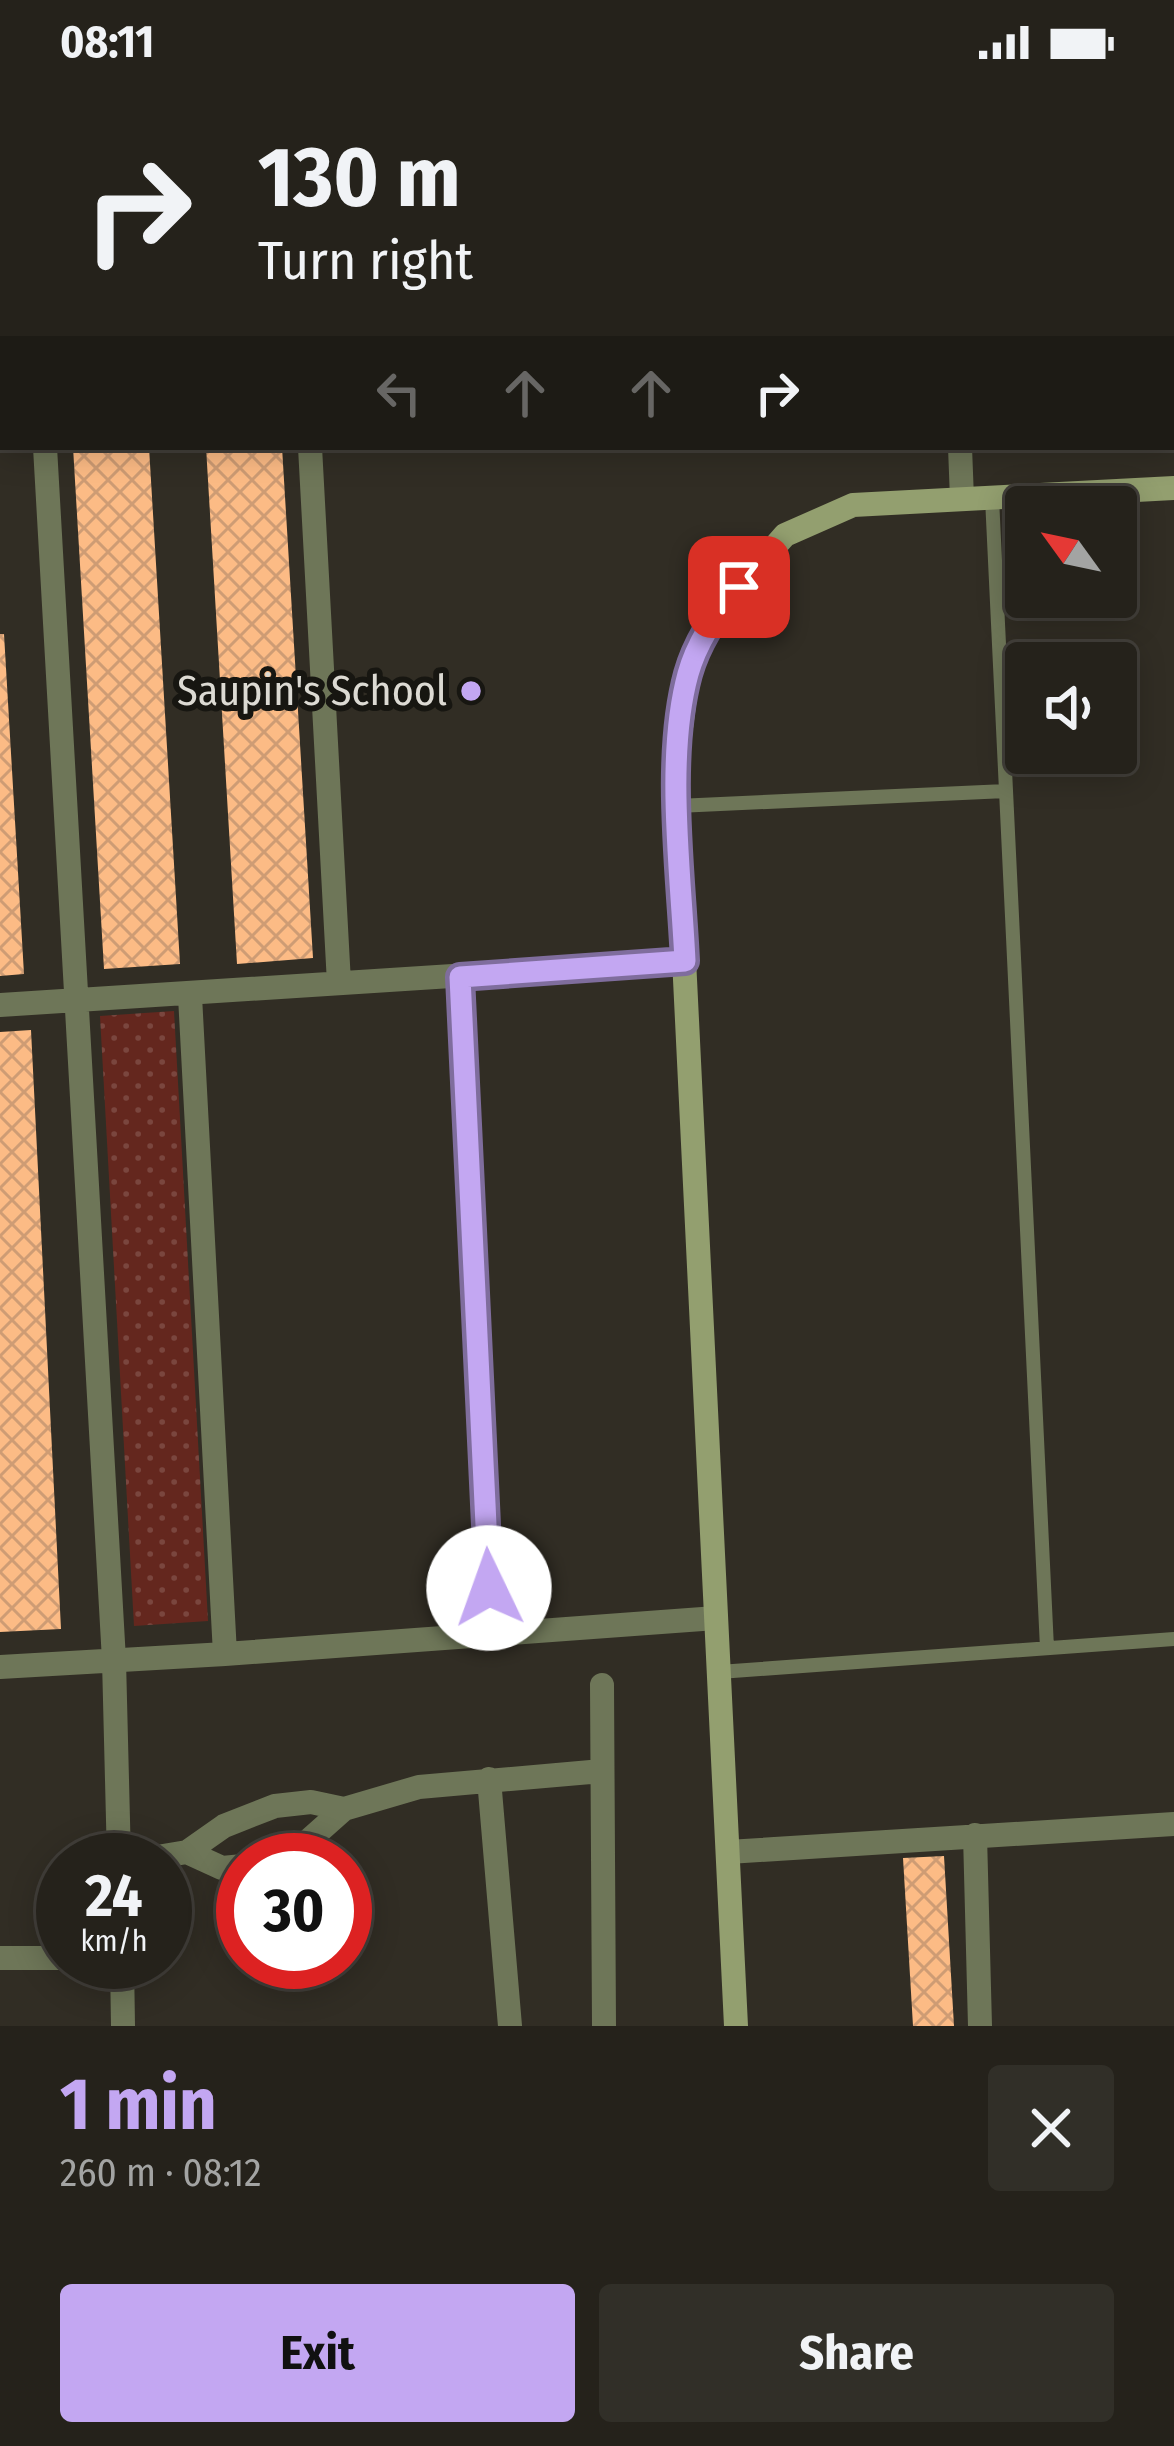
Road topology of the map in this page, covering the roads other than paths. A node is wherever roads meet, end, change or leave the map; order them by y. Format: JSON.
{"nodes":[{"id":1,"x":45,"y":450,"type":"edge"},
{"id":2,"x":310,"y":450,"type":"edge"},
{"id":3,"x":960,"y":450,"type":"edge"},
{"id":4,"x":1174,"y":488,"type":"edge"},
{"id":5,"x":992,"y":498,"type":"junction"},
{"id":6,"x":962,"y":500,"type":"junction"},
{"id":7,"x":1006,"y":791,"type":"junction"},
{"id":8,"x":677,"y":806,"type":"junction"},
{"id":9,"x":685,"y":961,"type":"junction"},
{"id":10,"x":460,"y":977,"type":"junction"},
{"id":11,"x":339,"y":983,"type":"junction"},
{"id":12,"x":190,"y":995,"type":"junction"},
{"id":13,"x":76,"y":1001,"type":"junction"},
{"id":14,"x":0,"y":1005,"type":"edge"},
{"id":15,"x":716,"y":1618,"type":"junction"},
{"id":16,"x":491,"y":1635,"type":"junction"},
{"id":17,"x":1174,"y":1639,"type":"edge"},
{"id":18,"x":1047,"y":1648,"type":"junction"},
{"id":19,"x":225,"y":1654,"type":"junction"},
{"id":20,"x":114,"y":1660,"type":"junction"},
{"id":21,"x":0,"y":1666,"type":"edge"},
{"id":22,"x":719,"y":1672,"type":"junction"},
{"id":23,"x":602,"y":1684,"type":"dead end"},
{"id":24,"x":602,"y":1771,"type":"junction"},
{"id":25,"x":489,"y":1779,"type":"junction"},
{"id":26,"x":344,"y":1809,"type":"junction"},
{"id":27,"x":1174,"y":1824,"type":"edge"},
{"id":28,"x":118,"y":1833,"type":"edge"},
{"id":29,"x":317,"y":1833,"type":"edge"},
{"id":30,"x":975,"y":1835,"type":"junction"},
{"id":31,"x":192,"y":1848,"type":"edge"},
{"id":32,"x":728,"y":1852,"type":"junction"},
{"id":33,"x":0,"y":1958,"type":"edge"},
{"id":34,"x":36,"y":1958,"type":"edge"},
{"id":35,"x":122,"y":1989,"type":"edge"},
{"id":36,"x":515,"y":2023,"type":"edge"},
{"id":37,"x":123,"y":2026,"type":"edge"},
{"id":38,"x":604,"y":2026,"type":"edge"},
{"id":39,"x":736,"y":2026,"type":"edge"},
{"id":40,"x":980,"y":2026,"type":"edge"}],
"edges":[{"from":1,"to":13,"type":"street"},
{"from":2,"to":11,"type":"street"},
{"from":3,"to":6,"type":"street"},
{"from":4,"to":5,"type":"street"},
{"from":5,"to":6,"type":"street"},
{"from":5,"to":7,"type":"lane"},
{"from":6,"to":8,"type":"street"},
{"from":7,"to":8,"type":"lane"},
{"from":7,"to":18,"type":"lane"},
{"from":8,"to":9,"type":"street"},
{"from":9,"to":10,"type":"street"},
{"from":9,"to":15,"type":"street"},
{"from":10,"to":11,"type":"street"},
{"from":10,"to":16,"type":"street"},
{"from":11,"to":12,"type":"street"},
{"from":12,"to":13,"type":"street"},
{"from":12,"to":19,"type":"street"},
{"from":13,"to":14,"type":"street"},
{"from":13,"to":20,"type":"street"},
{"from":15,"to":16,"type":"street"},
{"from":15,"to":22,"type":"street"},
{"from":16,"to":19,"type":"street"},
{"from":17,"to":18,"type":"lane"},
{"from":18,"to":22,"type":"lane"},
{"from":19,"to":20,"type":"street"},
{"from":20,"to":21,"type":"street"},
{"from":20,"to":28,"type":"street"},
{"from":22,"to":32,"type":"street"},
{"from":23,"to":24,"type":"street"},
{"from":24,"to":25,"type":"street"},
{"from":24,"to":38,"type":"street"},
{"from":25,"to":26,"type":"street"},
{"from":25,"to":36,"type":"street"},
{"from":26,"to":29,"type":"street"},
{"from":26,"to":31,"type":"street"},
{"from":27,"to":30,"type":"street"},
{"from":30,"to":32,"type":"street"},
{"from":30,"to":40,"type":"street"},
{"from":32,"to":39,"type":"street"},
{"from":33,"to":34,"type":"street"},
{"from":35,"to":37,"type":"street"}]}
